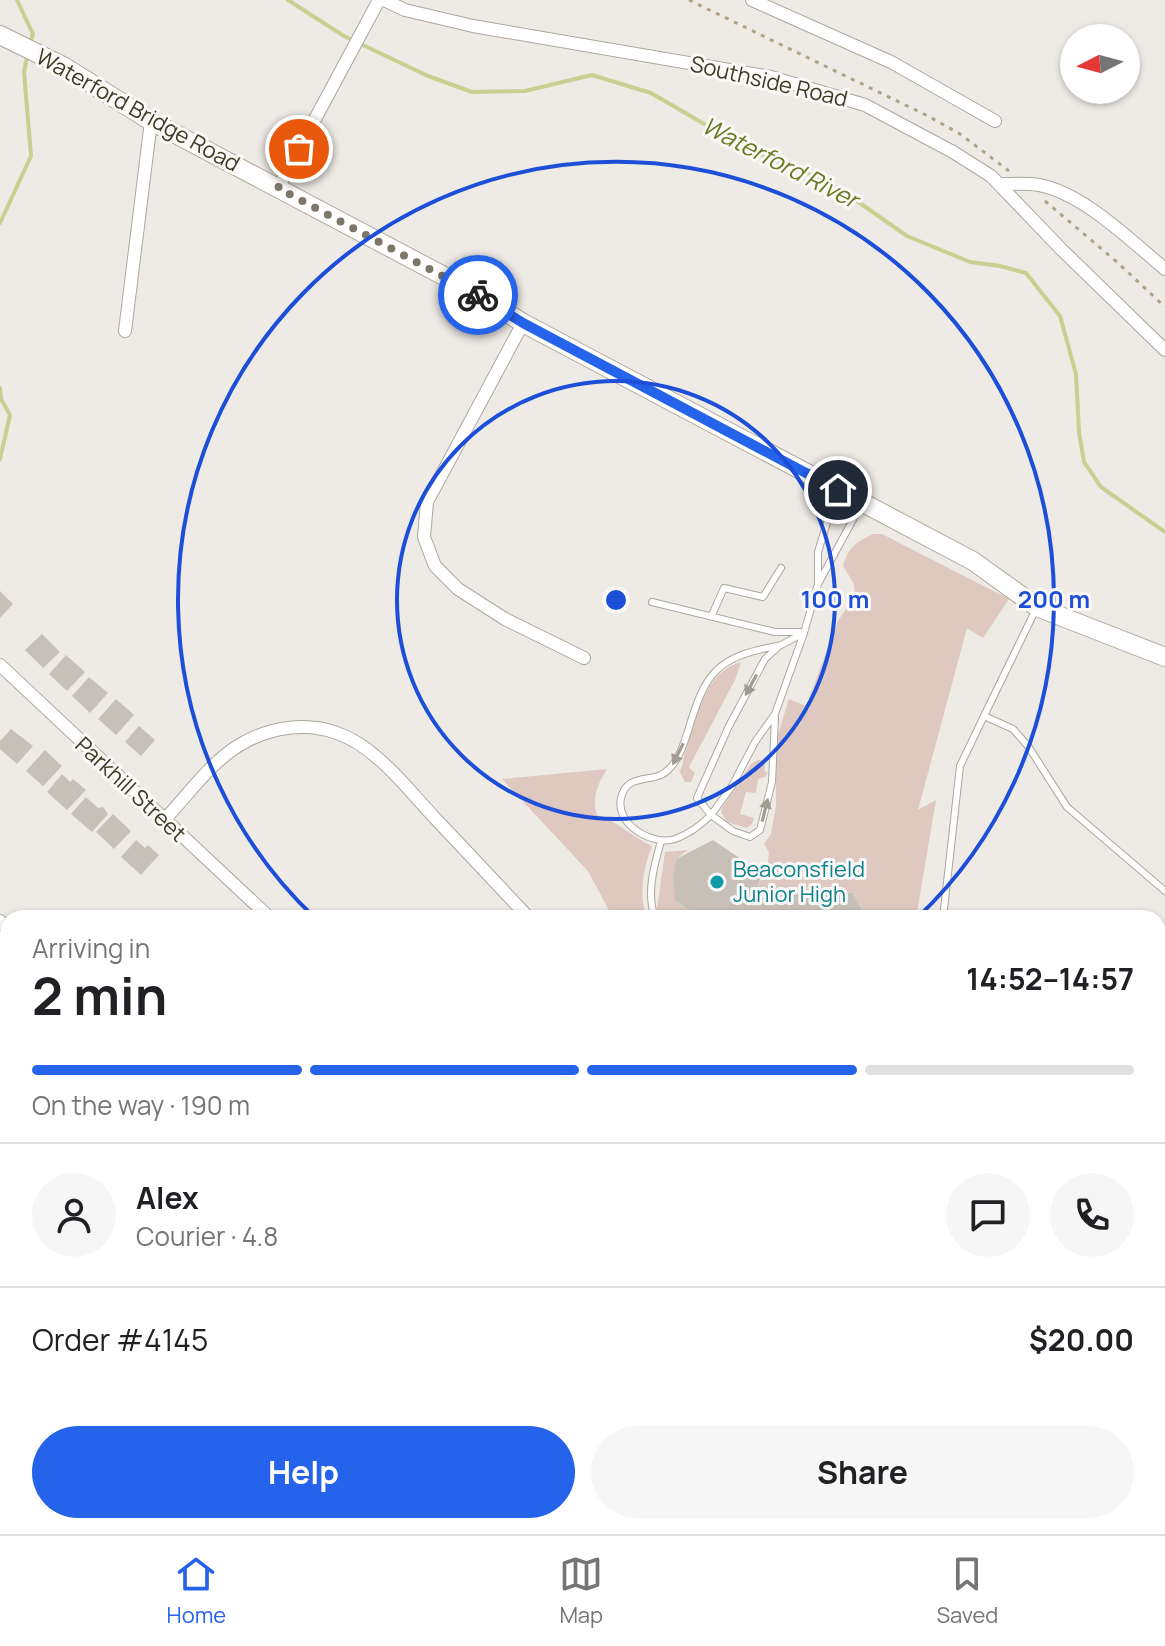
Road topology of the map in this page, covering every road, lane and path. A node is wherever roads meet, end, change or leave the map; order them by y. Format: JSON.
{"nodes":[{"id":1,"x":382,"y":0,"type":"edge"},
{"id":2,"x":689,"y":0,"type":"edge"},
{"id":3,"x":752,"y":0,"type":"edge"},
{"id":4,"x":7,"y":39,"type":"edge"},
{"id":5,"x":151,"y":121,"type":"junction"},
{"id":6,"x":995,"y":121,"type":"dead end"},
{"id":7,"x":1012,"y":173,"type":"dead end"},
{"id":8,"x":1001,"y":184,"type":"junction"},
{"id":9,"x":278,"y":188,"type":"junction"},
{"id":10,"x":1041,"y":198,"type":"dead end"},
{"id":11,"x":1165,"y":269,"type":"edge"},
{"id":12,"x":1165,"y":307,"type":"edge"},
{"id":13,"x":523,"y":323,"type":"junction"},
{"id":14,"x":125,"y":331,"type":"dead end"},
{"id":15,"x":1165,"y":350,"type":"edge"},
{"id":16,"x":838,"y":490,"type":"junction"},
{"id":17,"x":862,"y":502,"type":"junction"},
{"id":18,"x":781,"y":568,"type":"dead end"},
{"id":19,"x":818,"y":584,"type":"junction"},
{"id":20,"x":652,"y":602,"type":"dead end"},
{"id":21,"x":1037,"y":607,"type":"junction"},
{"id":22,"x":712,"y":615,"type":"junction"},
{"id":23,"x":804,"y":633,"type":"junction"},
{"id":24,"x":779,"y":646,"type":"junction"},
{"id":25,"x":1165,"y":657,"type":"edge"},
{"id":26,"x":584,"y":658,"type":"dead end"},
{"id":27,"x":0,"y":665,"type":"edge"},
{"id":28,"x":775,"y":714,"type":"junction"},
{"id":29,"x":984,"y":716,"type":"junction"},
{"id":30,"x":711,"y":815,"type":"junction"},
{"id":31,"x":165,"y":819,"type":"junction"},
{"id":32,"x":661,"y":841,"type":"junction"},
{"id":33,"x":1165,"y":891,"type":"edge"},
{"id":34,"x":258,"y":910,"type":"edge"},
{"id":35,"x":522,"y":910,"type":"edge"},
{"id":36,"x":654,"y":910,"type":"edge"},
{"id":37,"x":944,"y":910,"type":"edge"}],
"edges":[{"from":1,"to":8,"type":"street","name":"Southside Road"},
{"from":1,"to":9,"type":"street"},
{"from":2,"to":7,"type":"path"},
{"from":3,"to":6,"type":"street"},
{"from":4,"to":5,"type":"main road","name":"Waterford Bridge Road"},
{"from":5,"to":9,"type":"main road","name":"Waterford Bridge Road"},
{"from":5,"to":14,"type":"street"},
{"from":8,"to":11,"type":"street"},
{"from":8,"to":15,"type":"street","name":"Southside Road"},
{"from":9,"to":13,"type":"main road","name":"Waterford Bridge Road"},
{"from":10,"to":12,"type":"path"},
{"from":13,"to":16,"type":"main road","name":"Waterford Bridge Road"},
{"from":13,"to":26,"type":"street"},
{"from":16,"to":17,"type":"main road","name":"Waterford Bridge Road"},
{"from":16,"to":19,"type":"lane"},
{"from":17,"to":19,"type":"lane"},
{"from":17,"to":21,"type":"main road","name":"Waterford Bridge Road"},
{"from":18,"to":22,"type":"lane"},
{"from":19,"to":23,"type":"lane"},
{"from":20,"to":22,"type":"lane"},
{"from":21,"to":25,"type":"main road","name":"Waterford Bridge Road"},
{"from":21,"to":29,"type":"lane"},
{"from":22,"to":23,"type":"lane"},
{"from":23,"to":24,"type":"lane"},
{"from":23,"to":28,"type":"lane"},
{"from":24,"to":30,"type":"lane","one_way":true},
{"from":24,"to":32,"type":"lane","one_way":true},
{"from":27,"to":31,"type":"street","name":"Parkhill Street"},
{"from":28,"to":30,"type":"lane"},
{"from":30,"to":28,"type":"lane","one_way":true},
{"from":29,"to":33,"type":"lane"},
{"from":29,"to":37,"type":"lane"},
{"from":30,"to":32,"type":"lane"},
{"from":31,"to":34,"type":"street","name":"Parkhill Street"},
{"from":31,"to":35,"type":"street"},
{"from":32,"to":36,"type":"lane"}]}
